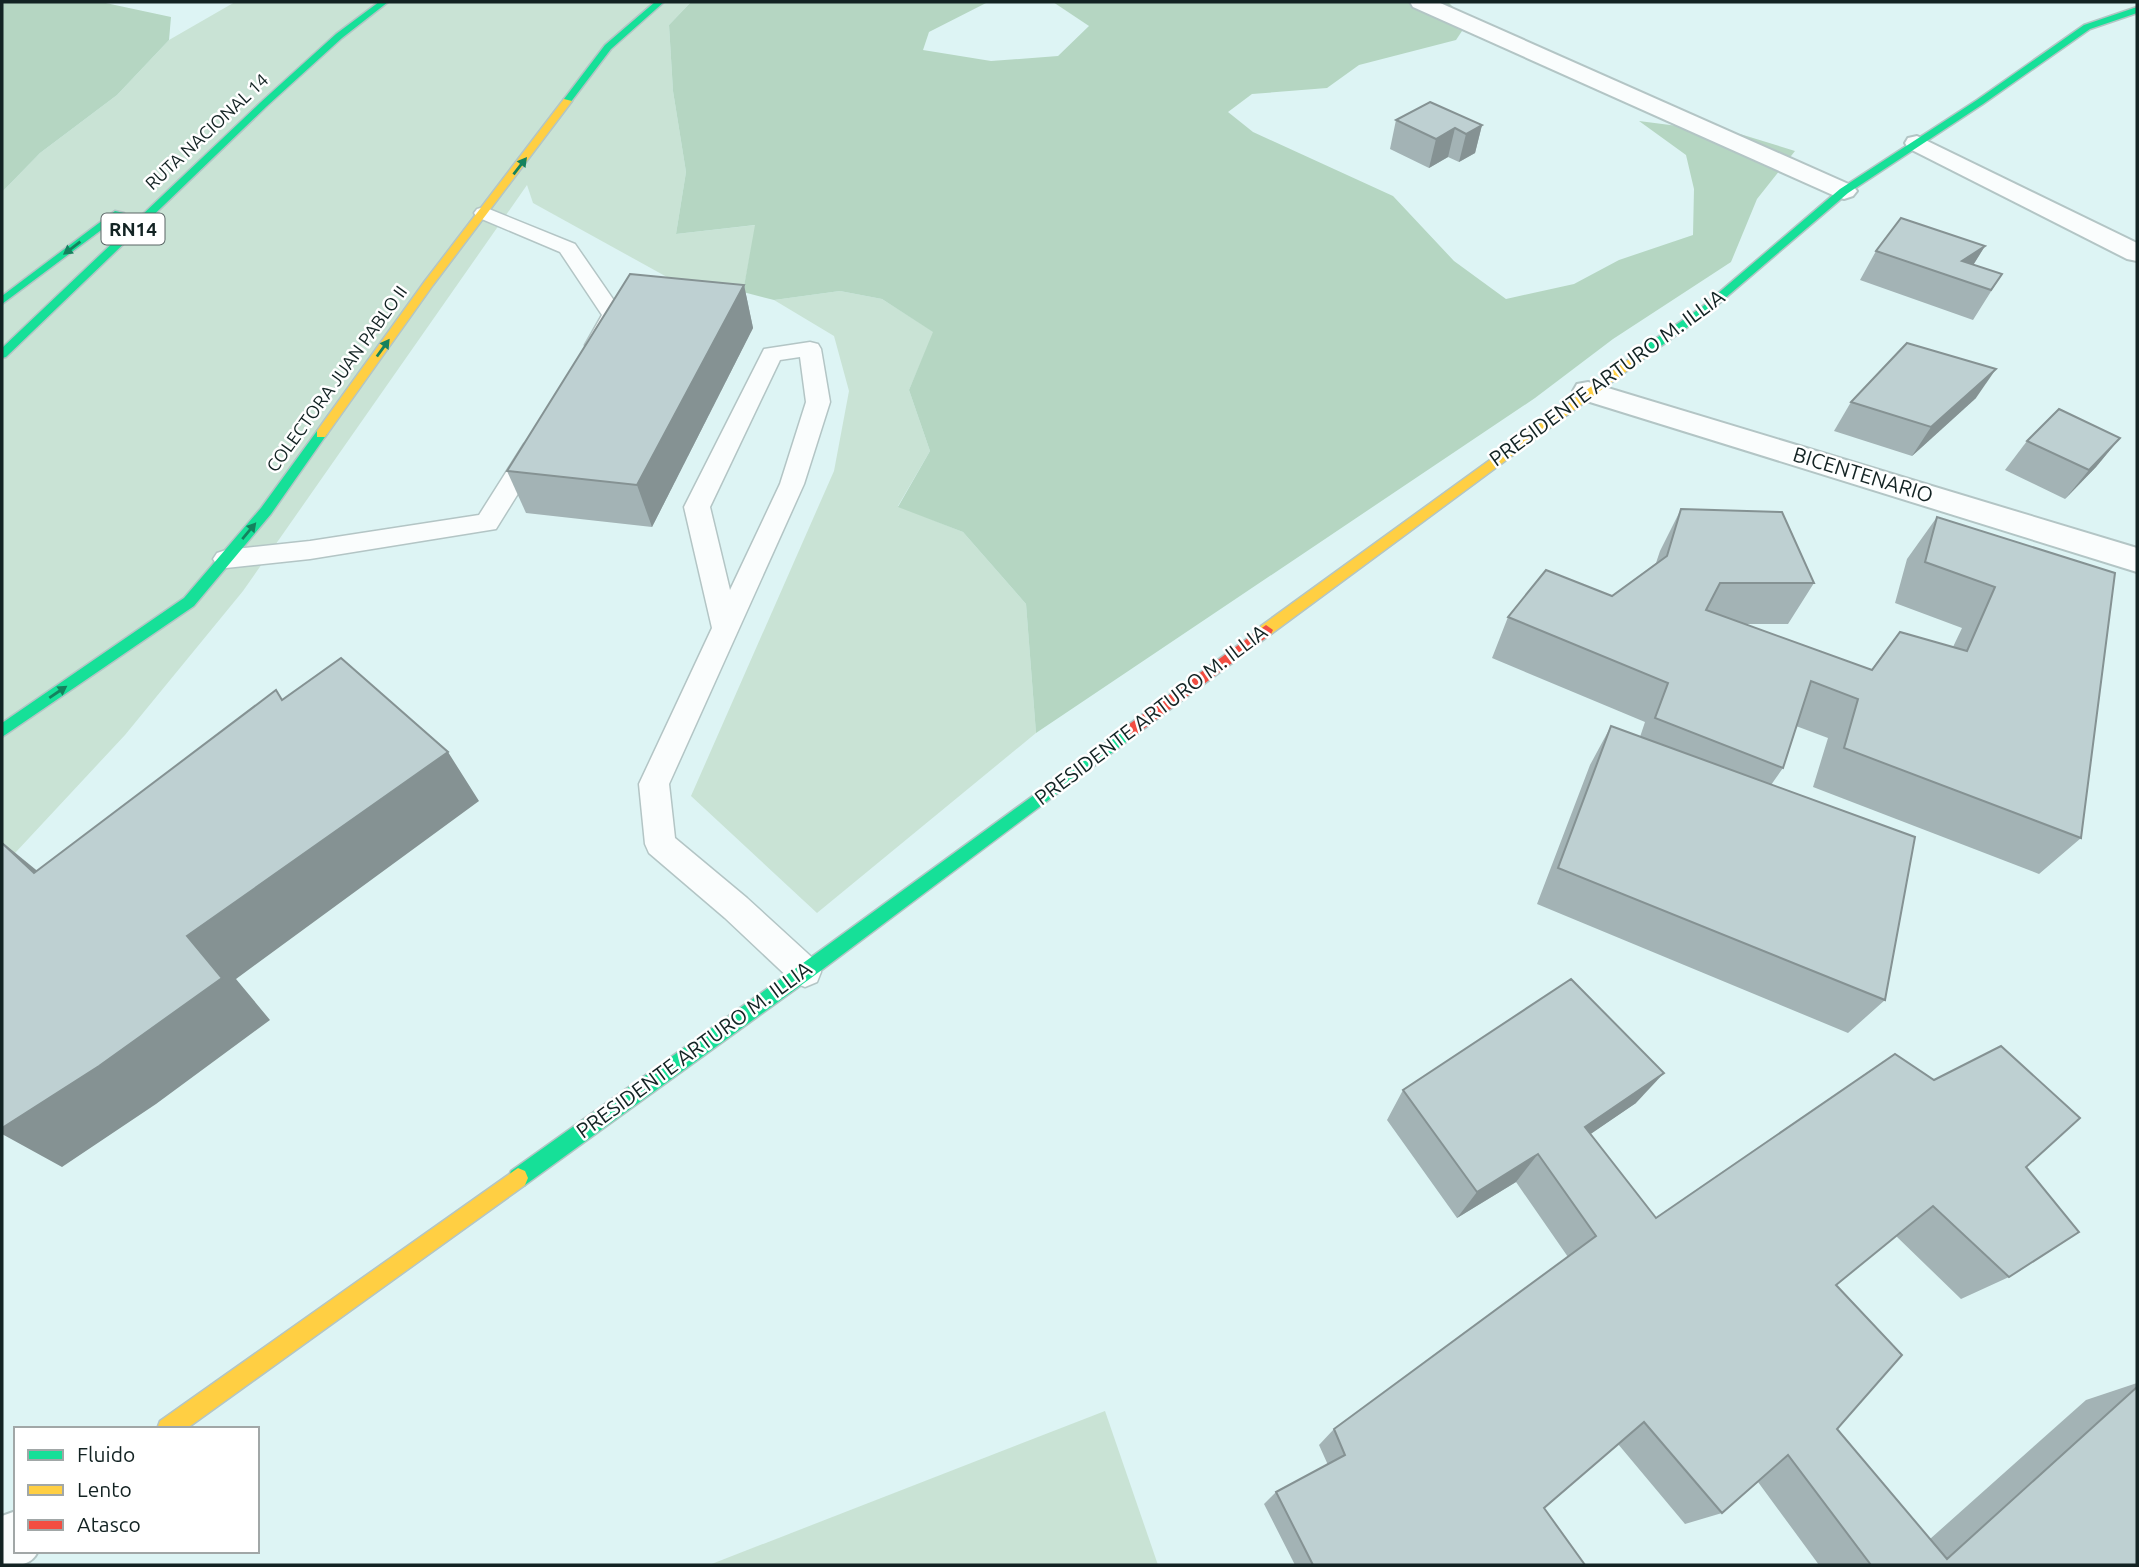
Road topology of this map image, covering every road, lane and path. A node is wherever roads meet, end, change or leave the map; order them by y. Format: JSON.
{"nodes":[{"id":1,"x":384,"y":2,"type":"edge"},
{"id":2,"x":660,"y":2,"type":"edge"},
{"id":3,"x":1421,"y":2,"type":"edge"},
{"id":4,"x":2137,"y":10,"type":"edge"},
{"id":5,"x":264,"y":104,"type":"junction"},
{"id":6,"x":1917,"y":143,"type":"junction"},
{"id":7,"x":155,"y":186,"type":"dead end"},
{"id":8,"x":1844,"y":191,"type":"junction"},
{"id":9,"x":133,"y":203,"type":"dead end"},
{"id":10,"x":484,"y":213,"type":"junction"},
{"id":11,"x":2137,"y":253,"type":"edge"},
{"id":12,"x":2,"y":302,"type":"edge"},
{"id":13,"x":2,"y":354,"type":"edge"},
{"id":14,"x":587,"y":360,"type":"edge"},
{"id":15,"x":1588,"y":391,"type":"junction"},
{"id":16,"x":547,"y":428,"type":"edge"},
{"id":17,"x":226,"y":559,"type":"junction"},
{"id":18,"x":2137,"y":559,"type":"edge"},
{"id":19,"x":726,"y":628,"type":"junction"},
{"id":20,"x":2,"y":731,"type":"edge"},
{"id":21,"x":804,"y":972,"type":"junction"},
{"id":22,"x":171,"y":1427,"type":"edge"}],
"edges":[{"from":1,"to":5,"type":"main road","name":"RUTA NACIONAL 14","number":"RN14"},
{"from":10,"to":2,"type":"main road","name":"COLECTORA JUAN PABLO II","one_way":true},
{"from":3,"to":8,"type":"street"},
{"from":4,"to":6,"type":"main road","name":"PRESIDENTE ARTURO M. ILLIA"},
{"from":5,"to":7,"type":"main road"},
{"from":5,"to":13,"type":"main road","name":"RUTA NACIONAL 14","number":"RN14"},
{"from":6,"to":8,"type":"main road","name":"PRESIDENTE ARTURO M. ILLIA"},
{"from":6,"to":11,"type":"street"},
{"from":8,"to":15,"type":"main road","name":"PRESIDENTE ARTURO M. ILLIA"},
{"from":9,"to":12,"type":"main road","one_way":true},
{"from":10,"to":14,"type":"lane"},
{"from":17,"to":10,"type":"main road","name":"COLECTORA JUAN PABLO II","one_way":true},
{"from":15,"to":18,"type":"street","name":"BICENTENARIO"},
{"from":15,"to":21,"type":"main road","name":"PRESIDENTE ARTURO M. ILLIA"},
{"from":16,"to":17,"type":"lane"},
{"from":20,"to":17,"type":"main road","name":"COLECTORA JUAN PABLO II","one_way":true},
{"from":19,"to":19,"type":"lane"},
{"from":19,"to":21,"type":"lane"},
{"from":21,"to":22,"type":"main road","name":"PRESIDENTE ARTURO M. ILLIA"}]}
